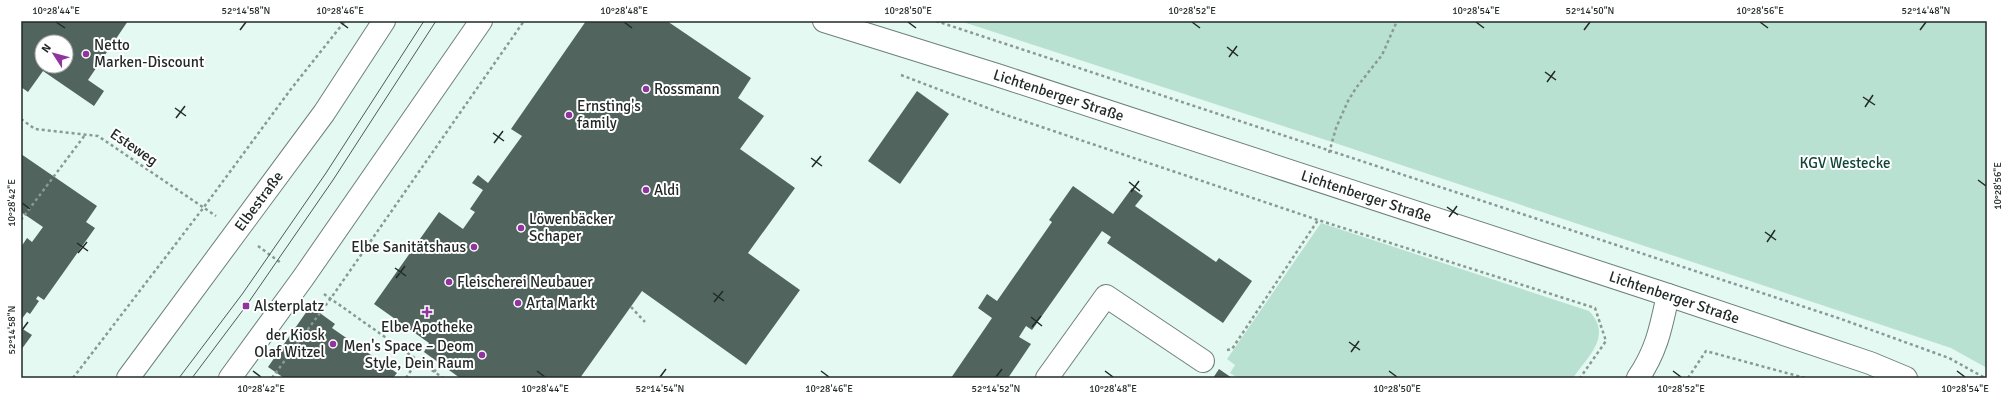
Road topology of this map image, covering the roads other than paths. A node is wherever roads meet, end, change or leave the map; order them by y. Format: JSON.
{"nodes":[{"id":1,"x":384,"y":21,"type":"edge"},
{"id":2,"x":481,"y":21,"type":"edge"},
{"id":3,"x":824,"y":21,"type":"edge"},
{"id":4,"x":1668,"y":295,"type":"junction"},
{"id":5,"x":1203,"y":361,"type":"road end"},
{"id":6,"x":128,"y":378,"type":"edge"},
{"id":7,"x":230,"y":378,"type":"edge"},
{"id":8,"x":1047,"y":378,"type":"edge"},
{"id":9,"x":1638,"y":378,"type":"edge"},
{"id":10,"x":1906,"y":378,"type":"edge"}],
"edges":[{"from":1,"to":6,"type":"street","name":"Elbestraße"},
{"from":2,"to":7,"type":"street"},
{"from":3,"to":4,"type":"street","name":"Lichtenberger Straße"},
{"from":4,"to":9,"type":"street"},
{"from":4,"to":10,"type":"street","name":"Lichtenberger Straße"},
{"from":5,"to":8,"type":"street"}]}
